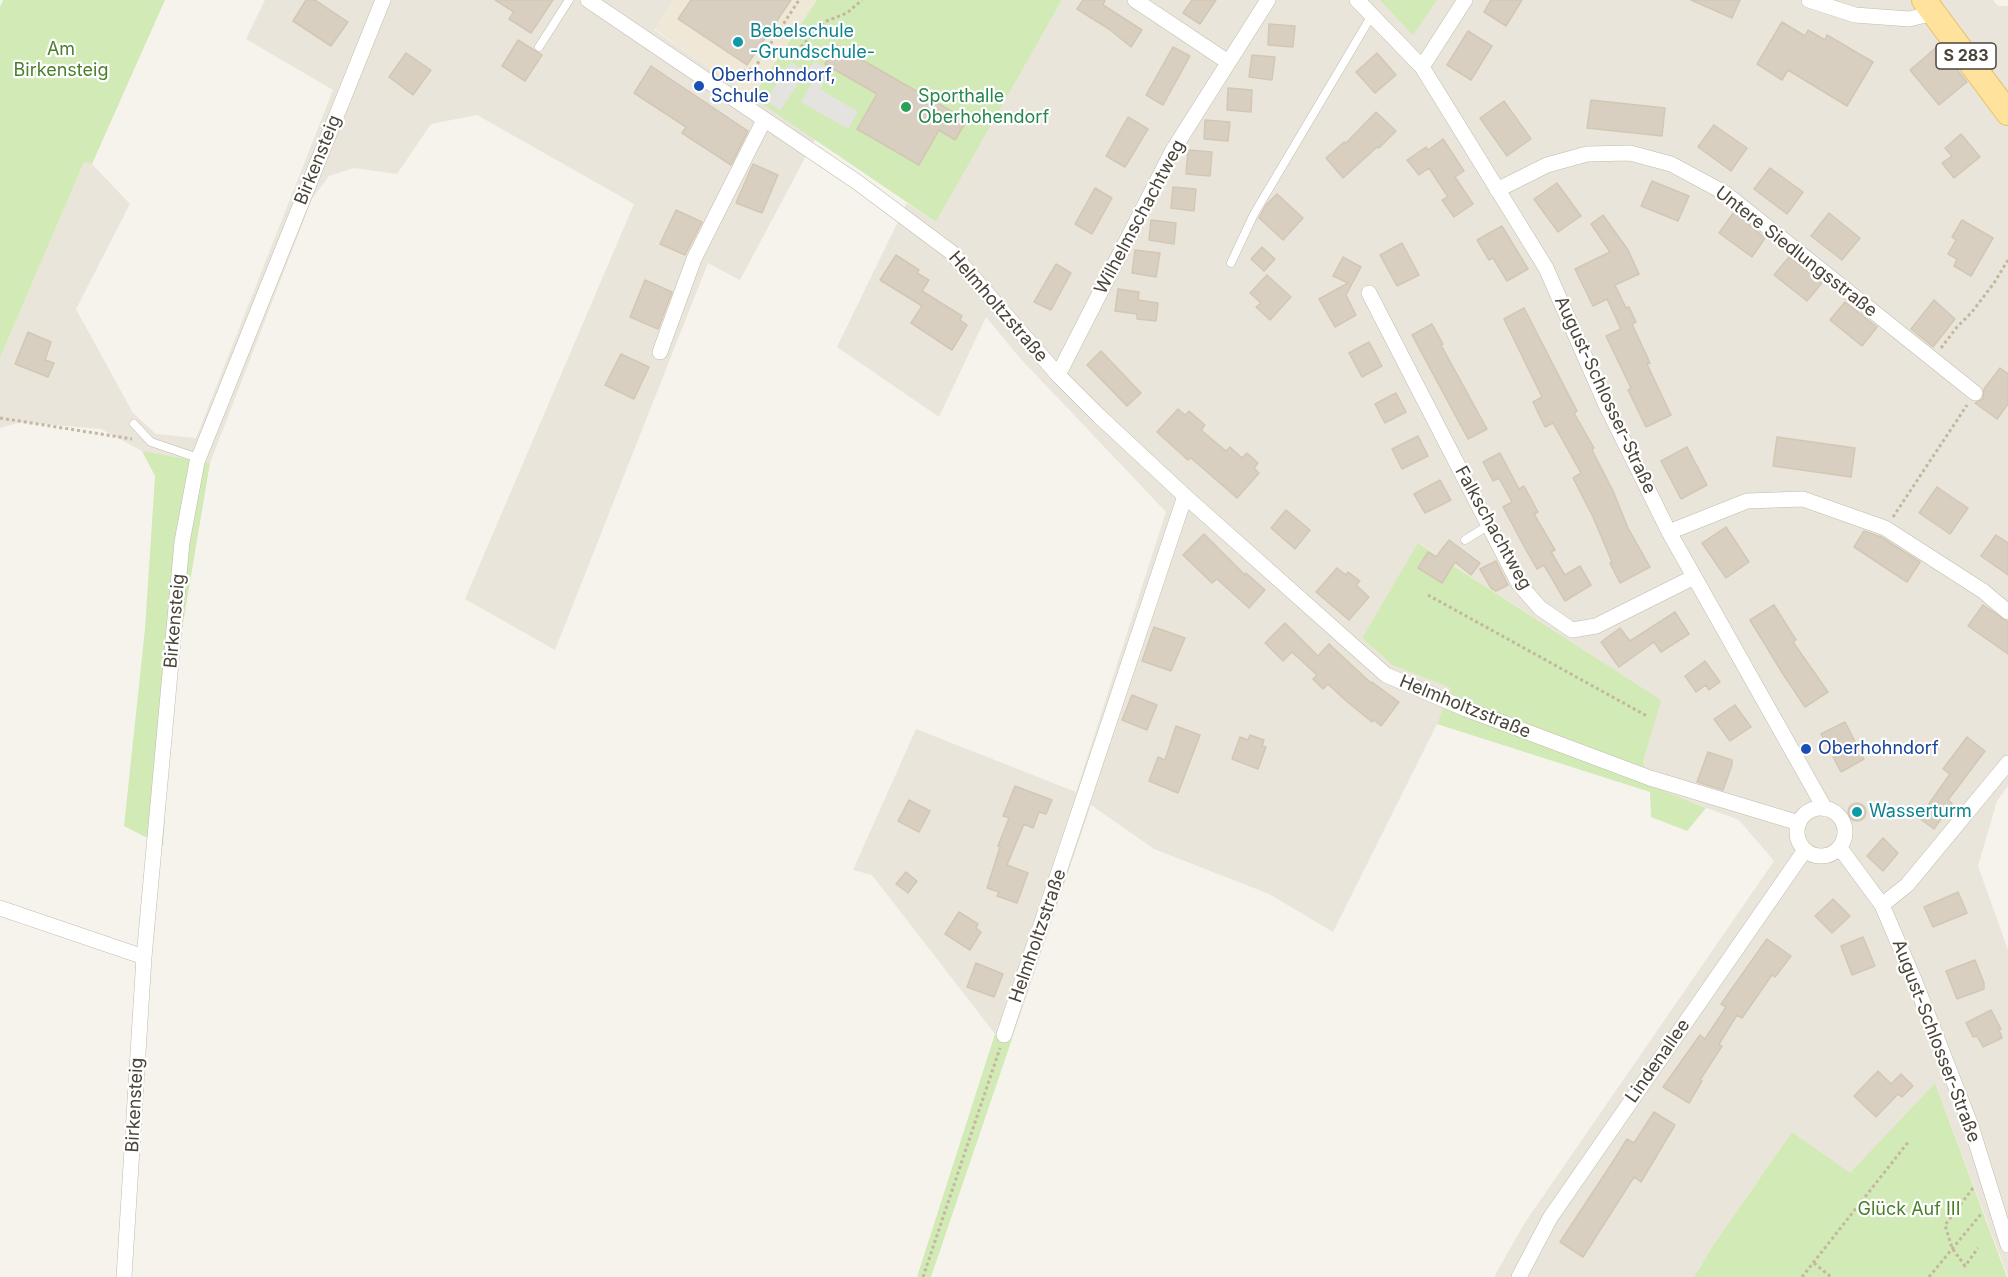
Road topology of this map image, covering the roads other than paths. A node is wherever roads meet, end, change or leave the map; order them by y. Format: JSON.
{"nodes":[{"id":1,"x":383,"y":0,"type":"edge"},
{"id":2,"x":569,"y":0,"type":"edge"},
{"id":3,"x":588,"y":0,"type":"edge"},
{"id":4,"x":1135,"y":0,"type":"edge"},
{"id":5,"x":1268,"y":0,"type":"edge"},
{"id":6,"x":1357,"y":0,"type":"edge"},
{"id":7,"x":1465,"y":0,"type":"edge"},
{"id":8,"x":1809,"y":0,"type":"edge"},
{"id":9,"x":1929,"y":6,"type":"edge"},
{"id":10,"x":1372,"y":15,"type":"junction"},
{"id":11,"x":540,"y":47,"type":"dead end"},
{"id":12,"x":1228,"y":62,"type":"junction"},
{"id":13,"x":1422,"y":67,"type":"junction"},
{"id":14,"x":2008,"y":112,"type":"edge"},
{"id":15,"x":764,"y":120,"type":"junction"},
{"id":16,"x":1497,"y":190,"type":"junction"},
{"id":17,"x":1232,"y":263,"type":"dead end"},
{"id":18,"x":1369,"y":293,"type":"dead end"},
{"id":19,"x":660,"y":352,"type":"dead end"},
{"id":20,"x":1058,"y":375,"type":"junction"},
{"id":21,"x":1975,"y":393,"type":"road end"},
{"id":22,"x":134,"y":424,"type":"dead end"},
{"id":23,"x":198,"y":458,"type":"junction"},
{"id":24,"x":1185,"y":496,"type":"junction"},
{"id":25,"x":1489,"y":525,"type":"junction"},
{"id":26,"x":1669,"y":532,"type":"junction"},
{"id":27,"x":1465,"y":540,"type":"dead end"},
{"id":28,"x":1694,"y":577,"type":"junction"},
{"id":29,"x":2008,"y":612,"type":"edge"},
{"id":30,"x":2008,"y":763,"type":"edge"},
{"id":31,"x":1825,"y":809,"type":"junction"},
{"id":32,"x":1799,"y":823,"type":"junction"},
{"id":33,"x":1840,"y":848,"type":"junction"},
{"id":34,"x":1804,"y":850,"type":"junction"},
{"id":35,"x":1882,"y":905,"type":"junction"},
{"id":36,"x":0,"y":908,"type":"edge"},
{"id":37,"x":144,"y":957,"type":"junction"},
{"id":38,"x":1004,"y":1035,"type":"road end"},
{"id":39,"x":2008,"y":1245,"type":"edge"},
{"id":40,"x":124,"y":1277,"type":"edge"},
{"id":41,"x":1519,"y":1277,"type":"edge"}],
"edges":[{"from":1,"to":23,"type":"street","name":"Birkensteig"},
{"from":2,"to":11,"type":"lane"},
{"from":3,"to":15,"type":"street","name":"Helmholtzstraße"},
{"from":4,"to":12,"type":"street"},
{"from":5,"to":12,"type":"street","name":"Wilhelmschachtweg"},
{"from":6,"to":10,"type":"street","name":"August-Schlosser-Straße"},
{"from":7,"to":13,"type":"street"},
{"from":8,"to":9,"type":"street"},
{"from":9,"to":14,"type":"main road","number":"S 283"},
{"from":10,"to":13,"type":"street","name":"August-Schlosser-Straße"},
{"from":10,"to":17,"type":"lane"},
{"from":12,"to":20,"type":"street","name":"Wilhelmschachtweg"},
{"from":13,"to":16,"type":"street","name":"August-Schlosser-Straße"},
{"from":15,"to":19,"type":"street"},
{"from":15,"to":20,"type":"street","name":"Helmholtzstraße"},
{"from":16,"to":21,"type":"street","name":"Untere Siedlungsstraße"},
{"from":16,"to":26,"type":"street","name":"August-Schlosser-Straße"},
{"from":18,"to":25,"type":"street","name":"Falkschachtweg"},
{"from":20,"to":24,"type":"street","name":"Helmholtzstraße"},
{"from":22,"to":23,"type":"lane"},
{"from":23,"to":37,"type":"street","name":"Birkensteig"},
{"from":24,"to":32,"type":"street","name":"Helmholtzstraße"},
{"from":24,"to":38,"type":"street","name":"Helmholtzstraße"},
{"from":25,"to":27,"type":"lane"},
{"from":25,"to":28,"type":"street","name":"Falkschachtweg"},
{"from":26,"to":28,"type":"street","name":"August-Schlosser-Straße"},
{"from":26,"to":29,"type":"street"},
{"from":28,"to":31,"type":"street","name":"August-Schlosser-Straße"},
{"from":30,"to":35,"type":"street"},
{"from":31,"to":32,"type":"street"},
{"from":31,"to":33,"type":"street"},
{"from":32,"to":34,"type":"street"},
{"from":33,"to":34,"type":"street"},
{"from":33,"to":35,"type":"street","name":"August-Schlosser-Straße"},
{"from":34,"to":41,"type":"street","name":"Lindenallee"},
{"from":35,"to":39,"type":"street","name":"August-Schlosser-Straße"},
{"from":36,"to":37,"type":"street"},
{"from":37,"to":40,"type":"street","name":"Birkensteig"}]}
